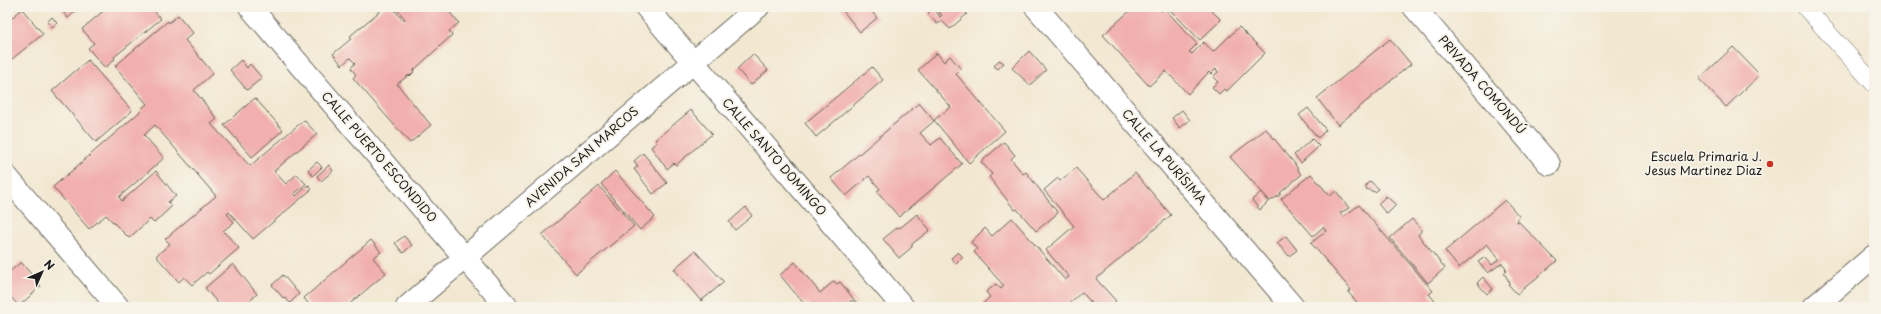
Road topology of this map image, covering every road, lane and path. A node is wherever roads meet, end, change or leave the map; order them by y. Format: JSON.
{"nodes":[{"id":1,"x":250,"y":7,"type":"edge"},
{"id":2,"x":646,"y":7,"type":"edge"},
{"id":3,"x":758,"y":7,"type":"edge"},
{"id":4,"x":1036,"y":7,"type":"edge"},
{"id":5,"x":1414,"y":7,"type":"edge"},
{"id":6,"x":1807,"y":10,"type":"edge"},
{"id":7,"x":693,"y":62,"type":"junction"},
{"id":8,"x":1874,"y":84,"type":"edge"},
{"id":9,"x":1549,"y":164,"type":"dead end"},
{"id":10,"x":7,"y":177,"type":"edge"},
{"id":11,"x":1874,"y":256,"type":"edge"},
{"id":12,"x":464,"y":258,"type":"junction"},
{"id":13,"x":118,"y":307,"type":"edge"},
{"id":14,"x":407,"y":307,"type":"edge"},
{"id":15,"x":507,"y":307,"type":"edge"},
{"id":16,"x":903,"y":307,"type":"edge"},
{"id":17,"x":1293,"y":307,"type":"edge"},
{"id":18,"x":1814,"y":307,"type":"edge"}],
"edges":[{"from":1,"to":12,"type":"street","name":"CALLE PUERTO ESCONDIDO"},
{"from":2,"to":7,"type":"street","name":"CALLE SANTO DOMINGO"},
{"from":3,"to":7,"type":"street","name":"AVENIDA SAN MARCOS"},
{"from":4,"to":17,"type":"street","name":"CALLE LA PURÍSIMA"},
{"from":5,"to":9,"type":"street","name":"PRIVADA COMONDÚ"},
{"from":6,"to":8,"type":"lane"},
{"from":7,"to":12,"type":"street","name":"AVENIDA SAN MARCOS"},
{"from":7,"to":16,"type":"street","name":"CALLE SANTO DOMINGO"},
{"from":10,"to":13,"type":"street"},
{"from":11,"to":18,"type":"street"},
{"from":12,"to":14,"type":"street","name":"AVENIDA SAN MARCOS"},
{"from":12,"to":15,"type":"street","name":"CALLE PUERTO ESCONDIDO"}]}
